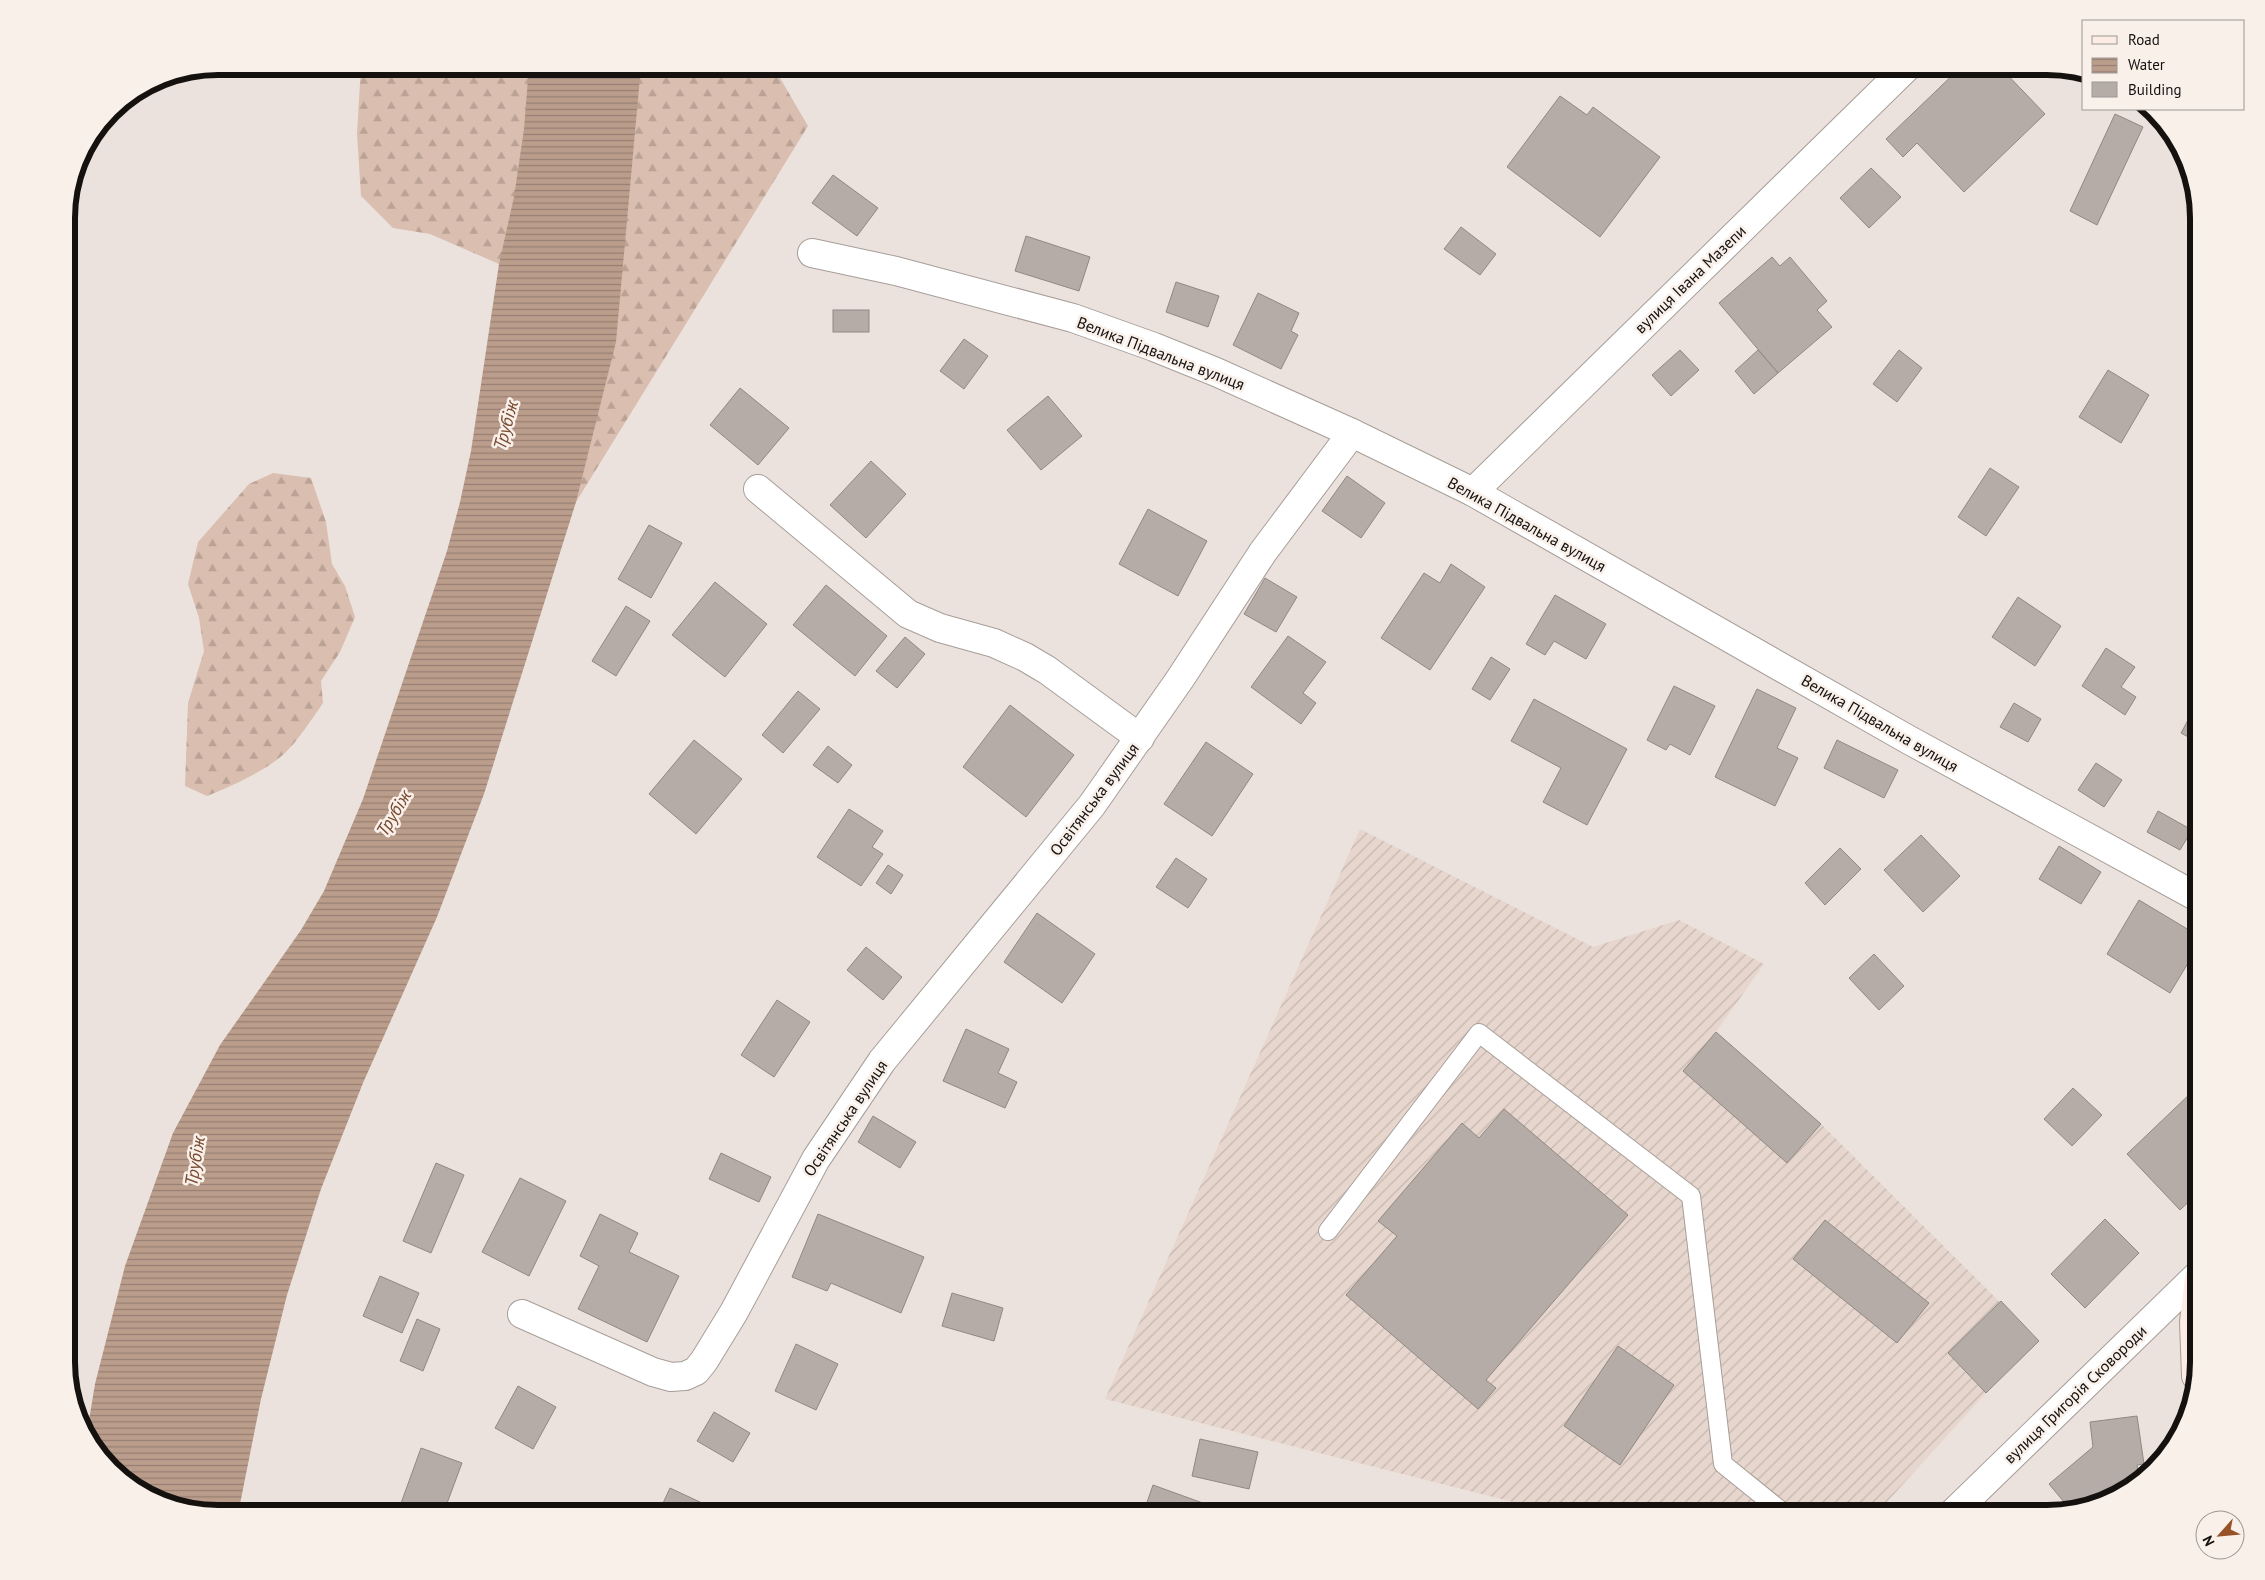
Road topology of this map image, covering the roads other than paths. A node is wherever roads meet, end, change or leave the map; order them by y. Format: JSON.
{"nodes":[{"id":1,"x":1899,"y":75,"type":"edge"},
{"id":2,"x":812,"y":253,"type":"dead end"},
{"id":3,"x":1352,"y":434,"type":"junction"},
{"id":4,"x":758,"y":489,"type":"dead end"},
{"id":5,"x":1473,"y":492,"type":"junction"},
{"id":6,"x":1140,"y":738,"type":"junction"},
{"id":7,"x":2190,"y":893,"type":"edge"},
{"id":8,"x":1328,"y":1230,"type":"dead end"},
{"id":9,"x":2190,"y":1283,"type":"edge"},
{"id":10,"x":522,"y":1314,"type":"dead end"},
{"id":11,"x":1774,"y":1505,"type":"edge"},
{"id":12,"x":1961,"y":1505,"type":"edge"}],
"edges":[{"from":1,"to":5,"type":"street","name":"вулиця Івана Мазепи"},
{"from":2,"to":3,"type":"street","name":"Велика Підвальна вулиця"},
{"from":3,"to":5,"type":"street","name":"Велика Підвальна вулиця"},
{"from":3,"to":6,"type":"street","name":"Освітянська вулиця"},
{"from":4,"to":6,"type":"street","name":"Освітянська вулиця"},
{"from":5,"to":7,"type":"street","name":"Велика Підвальна вулиця"},
{"from":6,"to":10,"type":"street","name":"Освітянська вулиця"},
{"from":8,"to":11,"type":"lane"},
{"from":9,"to":12,"type":"street","name":"вулиця Григорія Сковороди"}]}
